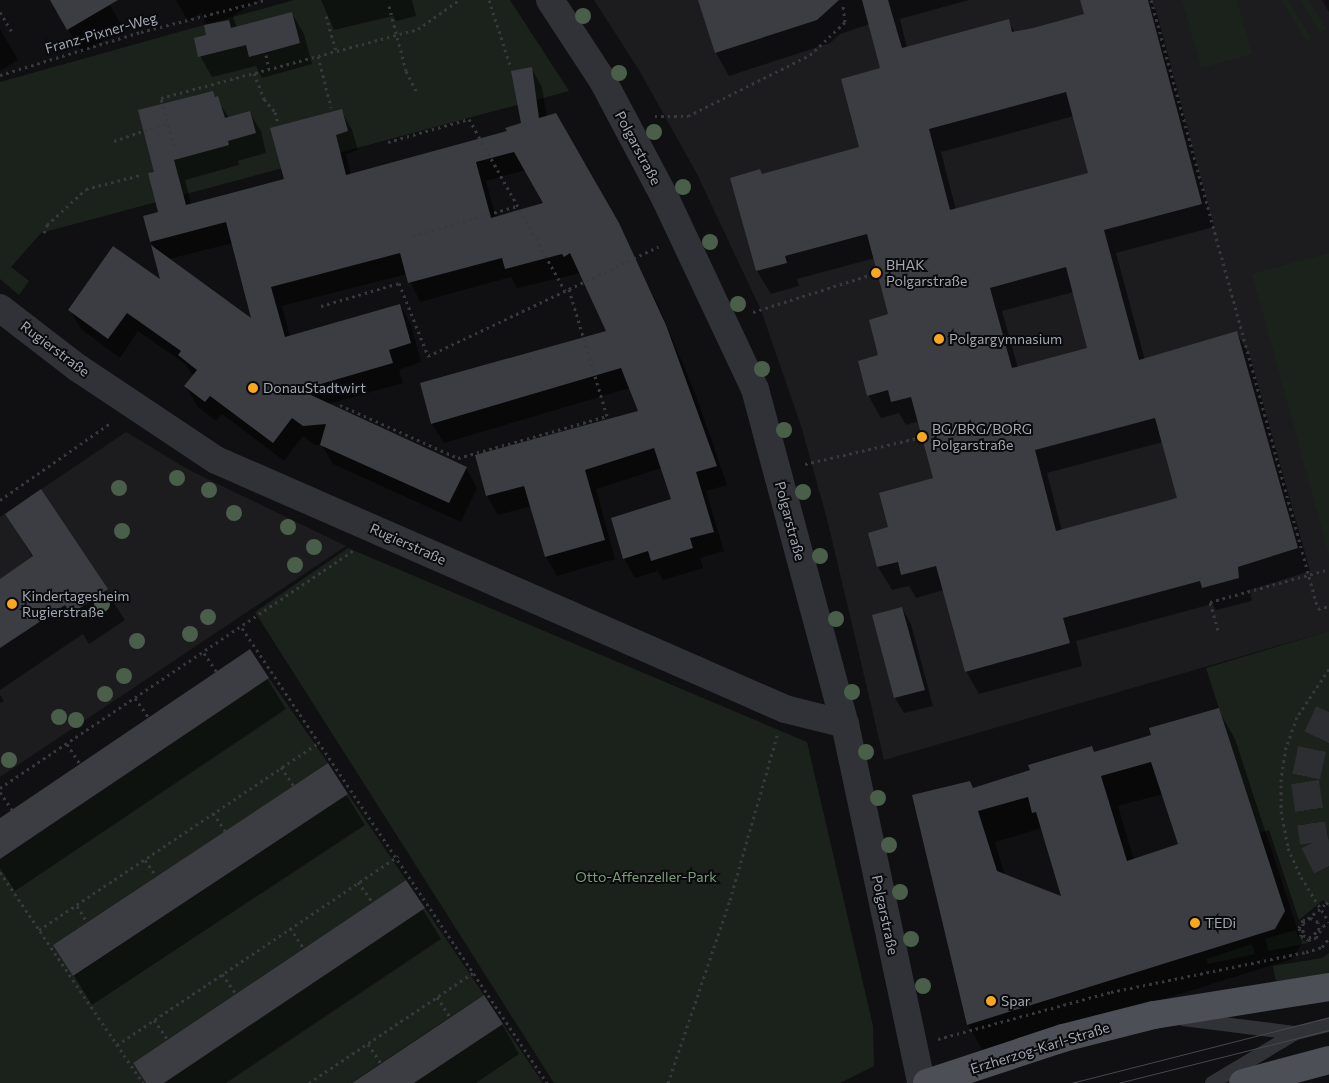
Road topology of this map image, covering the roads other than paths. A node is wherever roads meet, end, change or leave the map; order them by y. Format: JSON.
{"nodes":[{"id":1,"x":550,"y":0,"type":"edge"},
{"id":2,"x":0,"y":308,"type":"edge"},
{"id":3,"x":845,"y":724,"type":"junction"},
{"id":4,"x":1329,"y":986,"type":"edge"},
{"id":5,"x":1154,"y":1015,"type":"junction"},
{"id":6,"x":1329,"y":1025,"type":"edge"},
{"id":7,"x":1296,"y":1033,"type":"junction"},
{"id":8,"x":1329,"y":1060,"type":"edge"},
{"id":9,"x":920,"y":1083,"type":"edge"},
{"id":10,"x":927,"y":1083,"type":"edge"},
{"id":11,"x":1212,"y":1083,"type":"edge"},
{"id":12,"x":1243,"y":1083,"type":"edge"}],
"edges":[{"from":1,"to":3,"type":"street","name":"Polgarstraße"},
{"from":2,"to":3,"type":"street","name":"Rugierstraße"},
{"from":3,"to":9,"type":"street","name":"Polgarstraße"},
{"from":4,"to":5,"type":"main road","name":"Erzherzog-Karl-Straße"},
{"from":5,"to":7,"type":"lane","name":"Erzherzog-Karl-Straße"},
{"from":5,"to":10,"type":"main road","name":"Erzherzog-Karl-Straße"},
{"from":6,"to":7,"type":"lane","name":"Erzherzog-Karl-Straße"},
{"from":7,"to":11,"type":"lane","name":"Erzherzog-Karl-Straße"},
{"from":8,"to":12,"type":"main road"}]}
